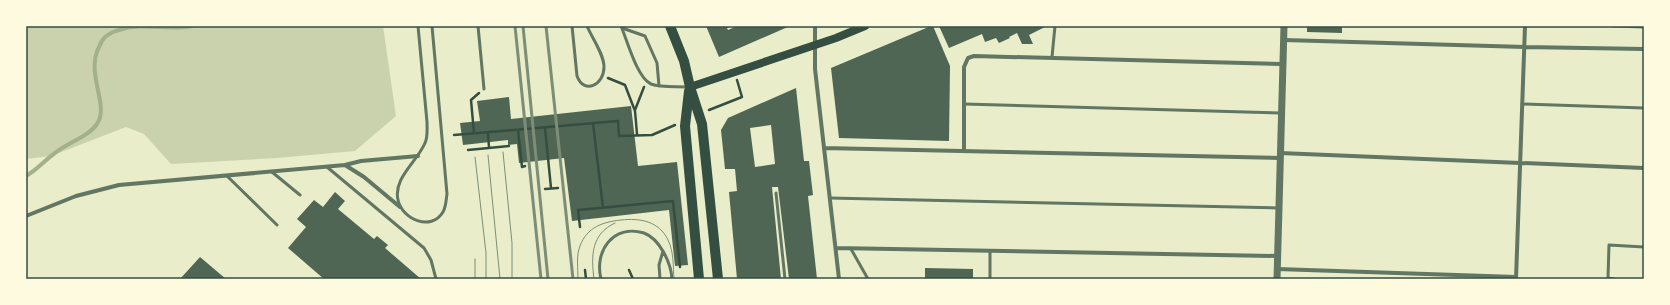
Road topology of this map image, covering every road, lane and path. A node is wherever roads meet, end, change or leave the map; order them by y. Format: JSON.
{"nodes":[{"id":1,"x":418,"y":26,"type":"edge"},
{"id":2,"x":432,"y":26,"type":"edge"},
{"id":3,"x":478,"y":26,"type":"edge"},
{"id":4,"x":572,"y":26,"type":"edge"},
{"id":5,"x":587,"y":26,"type":"edge"},
{"id":6,"x":670,"y":26,"type":"edge"},
{"id":7,"x":815,"y":26,"type":"edge"},
{"id":8,"x":865,"y":26,"type":"edge"},
{"id":9,"x":1055,"y":26,"type":"edge"},
{"id":10,"x":1284,"y":26,"type":"edge"},
{"id":11,"x":1524,"y":26,"type":"edge"},
{"id":12,"x":1613,"y":26,"type":"edge"},
{"id":13,"x":1618,"y":26,"type":"edge"},
{"id":14,"x":622,"y":27,"type":"edge"},
{"id":15,"x":1644,"y":27,"type":"edge"},
{"id":16,"x":1284,"y":40,"type":"junction"},
{"id":17,"x":815,"y":45,"type":"junction"},
{"id":18,"x":1524,"y":47,"type":"junction"},
{"id":19,"x":1644,"y":49,"type":"edge"},
{"id":20,"x":1052,"y":58,"type":"junction"},
{"id":21,"x":1282,"y":64,"type":"junction"},
{"id":22,"x":735,"y":72,"type":"junction"},
{"id":23,"x":602,"y":76,"type":"junction"},
{"id":24,"x":646,"y":81,"type":"junction"},
{"id":25,"x":659,"y":86,"type":"junction"},
{"id":26,"x":690,"y":87,"type":"junction"},
{"id":27,"x":484,"y":90,"type":"joint"},
{"id":28,"x":730,"y":102,"type":"dead end"},
{"id":29,"x":964,"y":104,"type":"junction"},
{"id":30,"x":1522,"y":104,"type":"junction"},
{"id":31,"x":1644,"y":108,"type":"edge"},
{"id":32,"x":635,"y":111,"type":"junction"},
{"id":33,"x":1281,"y":113,"type":"junction"},
{"id":34,"x":593,"y":123,"type":"junction"},
{"id":35,"x":545,"y":128,"type":"junction"},
{"id":36,"x":518,"y":130,"type":"junction"},
{"id":37,"x":488,"y":132,"type":"junction"},
{"id":38,"x":474,"y":133,"type":"junction"},
{"id":39,"x":637,"y":134,"type":"junction"},
{"id":40,"x":454,"y":135,"type":"dead end"},
{"id":41,"x":652,"y":135,"type":"dead end"},
{"id":42,"x":509,"y":146,"type":"dead end"},
{"id":43,"x":489,"y":148,"type":"junction"},
{"id":44,"x":824,"y":148,"type":"junction"},
{"id":45,"x":468,"y":150,"type":"dead end"},
{"id":46,"x":964,"y":150,"type":"junction"},
{"id":47,"x":418,"y":156,"type":"junction"},
{"id":48,"x":1280,"y":156,"type":"junction"},
{"id":49,"x":1520,"y":162,"type":"junction"},
{"id":50,"x":345,"y":165,"type":"junction"},
{"id":51,"x":525,"y":166,"type":"dead end"},
{"id":52,"x":327,"y":167,"type":"junction"},
{"id":53,"x":1644,"y":168,"type":"edge"},
{"id":54,"x":271,"y":171,"type":"junction"},
{"id":55,"x":226,"y":174,"type":"junction"},
{"id":56,"x":551,"y":188,"type":"junction"},
{"id":57,"x":558,"y":188,"type":"dead end"},
{"id":58,"x":544,"y":189,"type":"dead end"},
{"id":59,"x":776,"y":193,"type":"dead end"},
{"id":60,"x":300,"y":195,"type":"dead end"},
{"id":61,"x":830,"y":198,"type":"junction"},
{"id":62,"x":400,"y":207,"type":"junction"},
{"id":63,"x":603,"y":208,"type":"junction"},
{"id":64,"x":1278,"y":208,"type":"junction"},
{"id":65,"x":26,"y":216,"type":"edge"},
{"id":66,"x":277,"y":225,"type":"dead end"},
{"id":67,"x":580,"y":227,"type":"dead end"},
{"id":68,"x":1644,"y":247,"type":"edge"},
{"id":69,"x":836,"y":248,"type":"junction"},
{"id":70,"x":851,"y":249,"type":"junction"},
{"id":71,"x":990,"y":251,"type":"junction"},
{"id":72,"x":663,"y":252,"type":"junction"},
{"id":73,"x":1277,"y":256,"type":"junction"},
{"id":74,"x":680,"y":267,"type":"dead end"},
{"id":75,"x":1277,"y":269,"type":"junction"},
{"id":76,"x":584,"y":270,"type":"dead end"},
{"id":77,"x":629,"y":270,"type":"dead end"},
{"id":78,"x":1516,"y":278,"type":"edge"},
{"id":79,"x":436,"y":279,"type":"edge"},
{"id":80,"x":586,"y":279,"type":"edge"},
{"id":81,"x":601,"y":279,"type":"edge"},
{"id":82,"x":633,"y":279,"type":"edge"},
{"id":83,"x":660,"y":279,"type":"edge"},
{"id":84,"x":672,"y":279,"type":"edge"},
{"id":85,"x":699,"y":279,"type":"edge"},
{"id":86,"x":718,"y":279,"type":"edge"},
{"id":87,"x":785,"y":279,"type":"edge"},
{"id":88,"x":840,"y":279,"type":"edge"},
{"id":89,"x":868,"y":279,"type":"edge"},
{"id":90,"x":990,"y":279,"type":"edge"},
{"id":91,"x":1277,"y":279,"type":"edge"},
{"id":92,"x":1614,"y":279,"type":"edge"}],
"edges":[{"from":1,"to":47,"type":"lane"},
{"from":2,"to":62,"type":"lane"},
{"from":3,"to":27,"type":"lane"},
{"from":4,"to":23,"type":"lane"},
{"from":5,"to":23,"type":"lane"},
{"from":6,"to":26,"type":"main road"},
{"from":7,"to":17,"type":"street"},
{"from":8,"to":17,"type":"main road"},
{"from":9,"to":20,"type":"lane"},
{"from":10,"to":16,"type":"street"},
{"from":11,"to":18,"type":"street"},
{"from":12,"to":13,"type":"lane"},
{"from":13,"to":15,"type":"lane"},
{"from":14,"to":24,"type":"lane"},
{"from":14,"to":25,"type":"lane"},
{"from":16,"to":18,"type":"street"},
{"from":16,"to":21,"type":"street"},
{"from":17,"to":22,"type":"main road"},
{"from":17,"to":44,"type":"street"},
{"from":18,"to":19,"type":"street"},
{"from":18,"to":30,"type":"street"},
{"from":20,"to":21,"type":"street"},
{"from":20,"to":29,"type":"street"},
{"from":21,"to":33,"type":"street"},
{"from":22,"to":26,"type":"main road"},
{"from":22,"to":28,"type":"path"},
{"from":23,"to":32,"type":"path"},
{"from":24,"to":25,"type":"lane"},
{"from":24,"to":32,"type":"path"},
{"from":25,"to":26,"type":"lane"},
{"from":26,"to":85,"type":"main road"},
{"from":26,"to":86,"type":"main road"},
{"from":27,"to":38,"type":"path"},
{"from":29,"to":33,"type":"lane"},
{"from":29,"to":46,"type":"street"},
{"from":30,"to":31,"type":"lane"},
{"from":30,"to":49,"type":"street"},
{"from":32,"to":39,"type":"path"},
{"from":33,"to":48,"type":"street"},
{"from":34,"to":35,"type":"path"},
{"from":34,"to":39,"type":"path"},
{"from":34,"to":63,"type":"path"},
{"from":35,"to":36,"type":"path"},
{"from":35,"to":56,"type":"path"},
{"from":36,"to":37,"type":"path"},
{"from":36,"to":51,"type":"path"},
{"from":37,"to":38,"type":"path"},
{"from":37,"to":43,"type":"path"},
{"from":38,"to":40,"type":"path"},
{"from":39,"to":41,"type":"path"},
{"from":42,"to":43,"type":"path"},
{"from":43,"to":45,"type":"path"},
{"from":44,"to":46,"type":"street"},
{"from":44,"to":61,"type":"street"},
{"from":46,"to":48,"type":"street"},
{"from":47,"to":50,"type":"street"},
{"from":47,"to":62,"type":"lane"},
{"from":48,"to":49,"type":"street"},
{"from":48,"to":64,"type":"street"},
{"from":49,"to":53,"type":"street"},
{"from":49,"to":78,"type":"street"},
{"from":50,"to":52,"type":"street"},
{"from":50,"to":62,"type":"street"},
{"from":52,"to":54,"type":"street"},
{"from":52,"to":79,"type":"lane"},
{"from":54,"to":55,"type":"street"},
{"from":54,"to":60,"type":"lane"},
{"from":55,"to":65,"type":"street"},
{"from":55,"to":66,"type":"lane"},
{"from":56,"to":57,"type":"path"},
{"from":56,"to":58,"type":"path"},
{"from":59,"to":87,"type":"lane"},
{"from":61,"to":64,"type":"lane"},
{"from":61,"to":69,"type":"street"},
{"from":63,"to":67,"type":"path"},
{"from":63,"to":74,"type":"path"},
{"from":64,"to":73,"type":"street"},
{"from":68,"to":92,"type":"lane"},
{"from":69,"to":70,"type":"street"},
{"from":69,"to":88,"type":"street"},
{"from":70,"to":71,"type":"street"},
{"from":70,"to":89,"type":"lane"},
{"from":71,"to":73,"type":"street"},
{"from":71,"to":90,"type":"lane"},
{"from":72,"to":81,"type":"lane"},
{"from":72,"to":83,"type":"lane"},
{"from":72,"to":84,"type":"lane"},
{"from":73,"to":75,"type":"street"},
{"from":75,"to":78,"type":"street"},
{"from":75,"to":91,"type":"street"},
{"from":76,"to":80,"type":"path"},
{"from":77,"to":82,"type":"path"}]}
